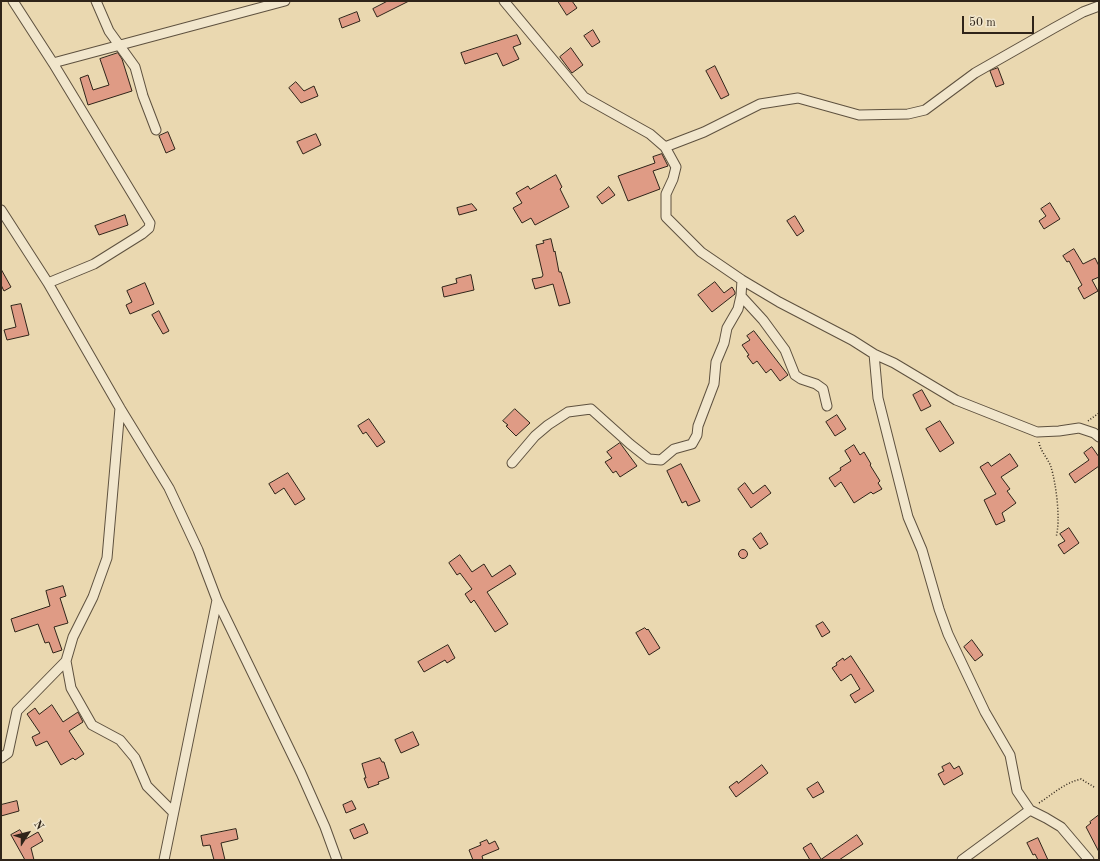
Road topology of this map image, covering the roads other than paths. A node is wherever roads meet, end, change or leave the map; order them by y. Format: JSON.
{"nodes":[{"id":1,"x":13,"y":1,"type":"edge"},
{"id":2,"x":96,"y":1,"type":"edge"},
{"id":3,"x":285,"y":1,"type":"edge"},
{"id":4,"x":504,"y":1,"type":"edge"},
{"id":5,"x":1099,"y":6,"type":"edge"},
{"id":6,"x":120,"y":46,"type":"junction"},
{"id":7,"x":53,"y":63,"type":"junction"},
{"id":8,"x":156,"y":130,"type":"dead end"},
{"id":9,"x":665,"y":147,"type":"junction"},
{"id":10,"x":1,"y":210,"type":"edge"},
{"id":11,"x":742,"y":280,"type":"junction"},
{"id":12,"x":48,"y":283,"type":"junction"},
{"id":13,"x":740,"y":296,"type":"junction"},
{"id":14,"x":874,"y":354,"type":"junction"},
{"id":15,"x":827,"y":406,"type":"dead end"},
{"id":16,"x":120,"y":408,"type":"junction"},
{"id":17,"x":1099,"y":437,"type":"edge"},
{"id":18,"x":512,"y":463,"type":"dead end"},
{"id":19,"x":217,"y":600,"type":"junction"},
{"id":20,"x":66,"y":661,"type":"junction"},
{"id":21,"x":1,"y":758,"type":"edge"},
{"id":22,"x":1030,"y":810,"type":"junction"},
{"id":23,"x":174,"y":812,"type":"junction"},
{"id":24,"x":164,"y":860,"type":"edge"},
{"id":25,"x":337,"y":860,"type":"edge"},
{"id":26,"x":962,"y":860,"type":"edge"},
{"id":27,"x":1090,"y":860,"type":"edge"}],
"edges":[{"from":1,"to":7,"type":"street"},
{"from":2,"to":6,"type":"street"},
{"from":3,"to":6,"type":"street"},
{"from":4,"to":9,"type":"street"},
{"from":5,"to":9,"type":"street"},
{"from":6,"to":7,"type":"street"},
{"from":6,"to":8,"type":"street"},
{"from":7,"to":12,"type":"street"},
{"from":9,"to":11,"type":"street"},
{"from":10,"to":12,"type":"street"},
{"from":11,"to":13,"type":"street"},
{"from":11,"to":14,"type":"street"},
{"from":12,"to":16,"type":"street"},
{"from":13,"to":15,"type":"street"},
{"from":13,"to":18,"type":"street"},
{"from":14,"to":17,"type":"street"},
{"from":14,"to":22,"type":"street"},
{"from":16,"to":19,"type":"street"},
{"from":16,"to":20,"type":"street"},
{"from":19,"to":23,"type":"street"},
{"from":19,"to":25,"type":"street"},
{"from":20,"to":21,"type":"street"},
{"from":20,"to":23,"type":"street"},
{"from":22,"to":26,"type":"street"},
{"from":22,"to":27,"type":"street"},
{"from":23,"to":24,"type":"street"}]}
